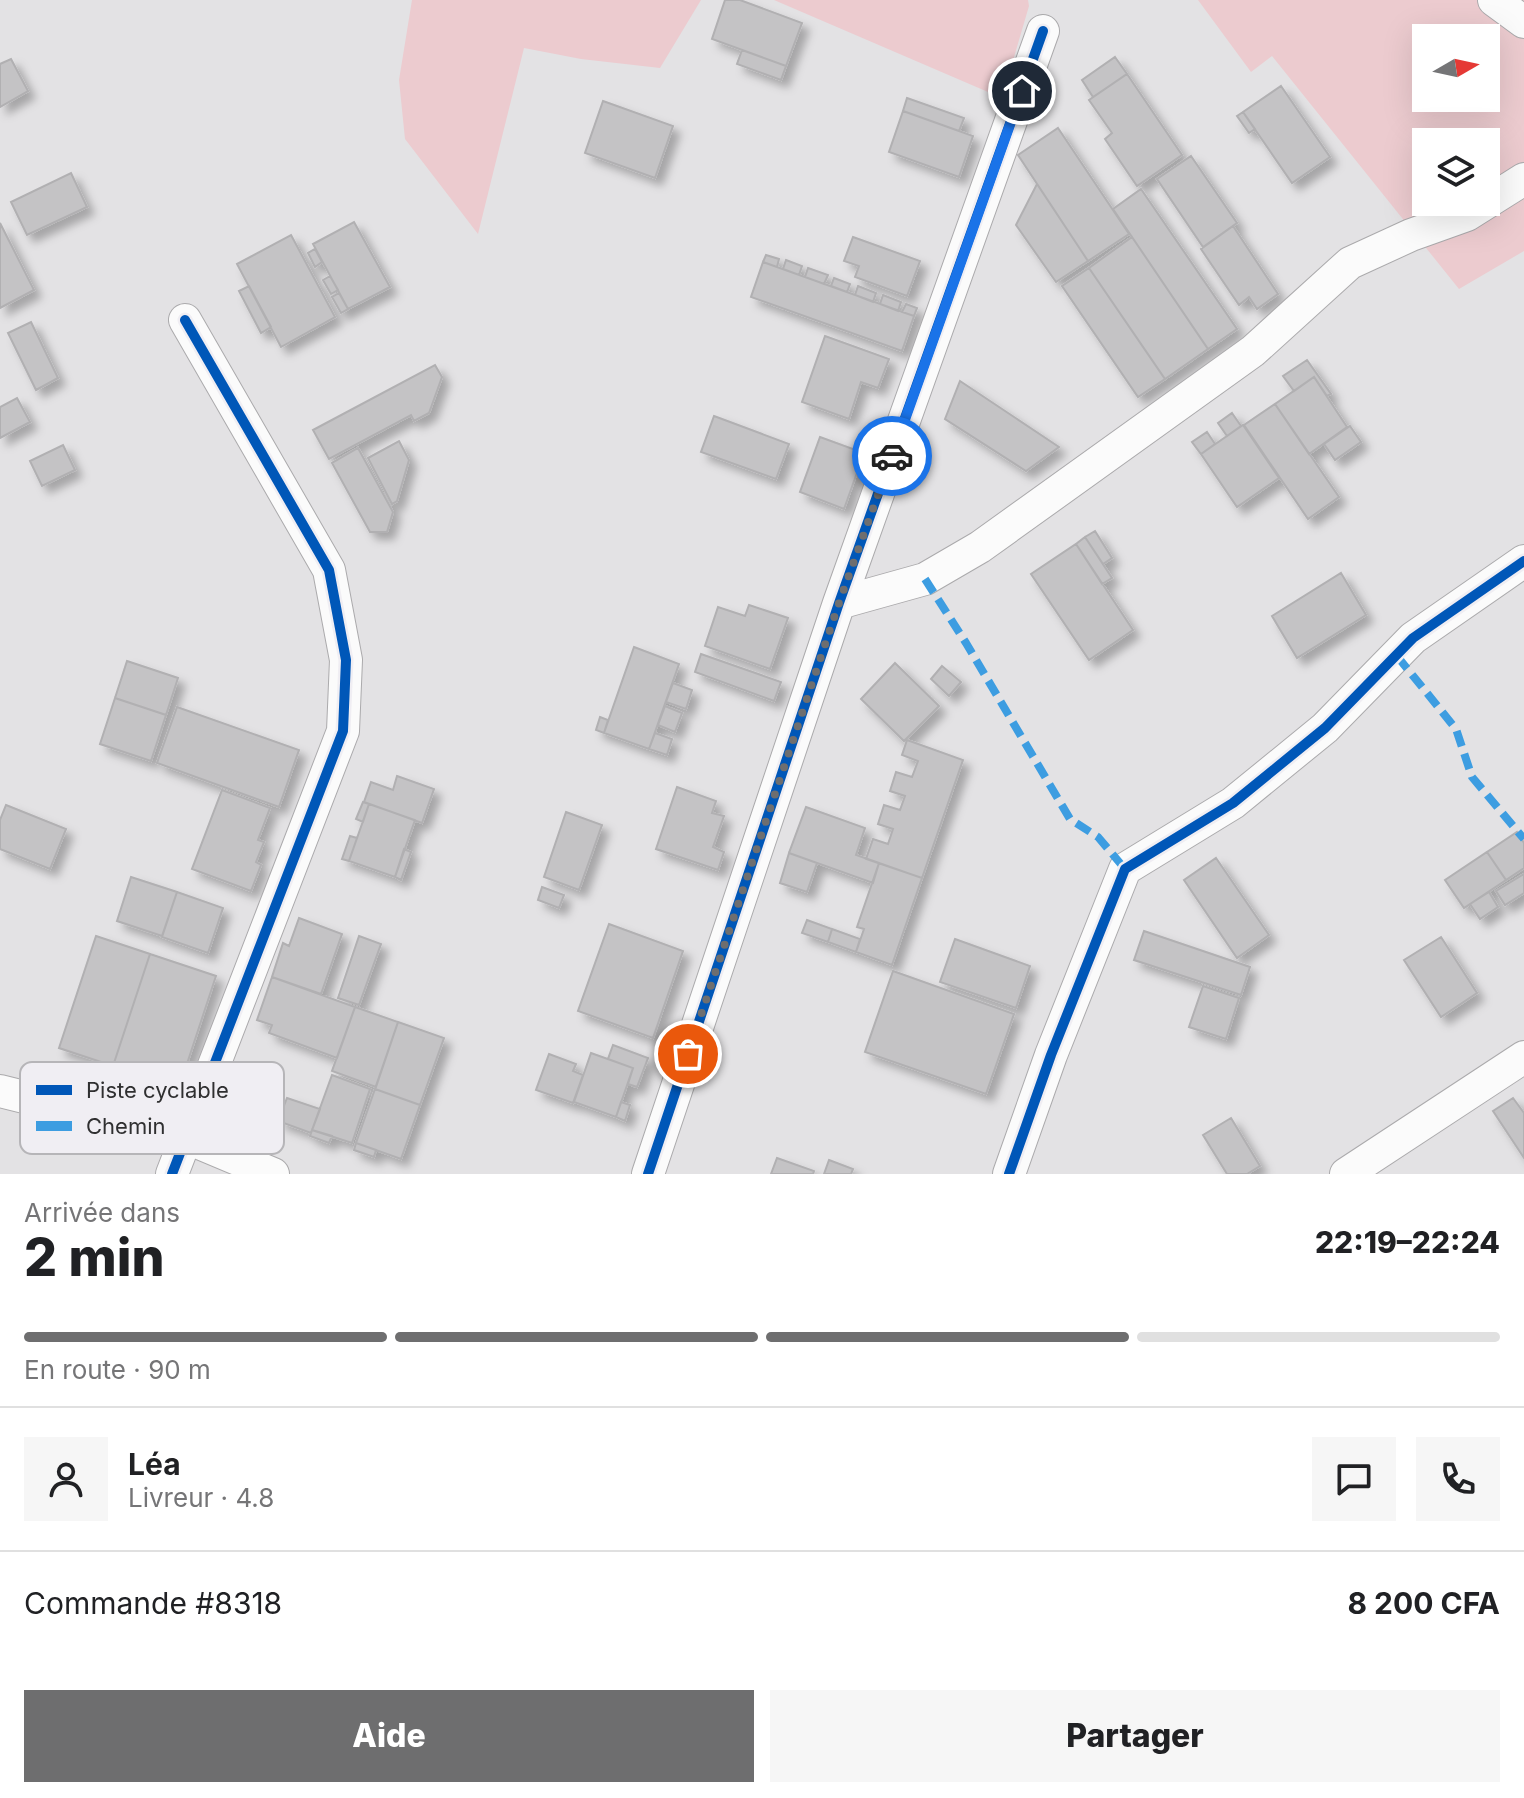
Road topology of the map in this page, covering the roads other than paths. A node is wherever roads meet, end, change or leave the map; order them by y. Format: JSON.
{"nodes":[{"id":1,"x":1494,"y":0,"type":"edge"},
{"id":2,"x":1524,"y":22,"type":"edge"},
{"id":3,"x":1043,"y":31,"type":"dead end"},
{"id":4,"x":1524,"y":179,"type":"edge"},
{"id":5,"x":185,"y":320,"type":"dead end"},
{"id":6,"x":1524,"y":561,"type":"edge"},
{"id":7,"x":839,"y":603,"type":"junction"},
{"id":8,"x":1524,"y":1057,"type":"edge"},
{"id":9,"x":214,"y":1062,"type":"edge"},
{"id":10,"x":0,"y":1091,"type":"edge"},
{"id":11,"x":20,"y":1096,"type":"edge"},
{"id":12,"x":179,"y":1154,"type":"edge"},
{"id":13,"x":225,"y":1154,"type":"edge"},
{"id":14,"x":172,"y":1174,"type":"edge"},
{"id":15,"x":273,"y":1174,"type":"edge"},
{"id":16,"x":648,"y":1174,"type":"edge"},
{"id":17,"x":1009,"y":1174,"type":"edge"},
{"id":18,"x":1346,"y":1174,"type":"edge"}],
"edges":[{"from":1,"to":2,"type":"street"},
{"from":3,"to":7,"type":"street"},
{"from":4,"to":7,"type":"street"},
{"from":5,"to":9,"type":"street"},
{"from":6,"to":17,"type":"street"},
{"from":7,"to":16,"type":"street"},
{"from":8,"to":18,"type":"street"},
{"from":10,"to":11,"type":"street"},
{"from":12,"to":14,"type":"street"},
{"from":13,"to":15,"type":"street"}]}
